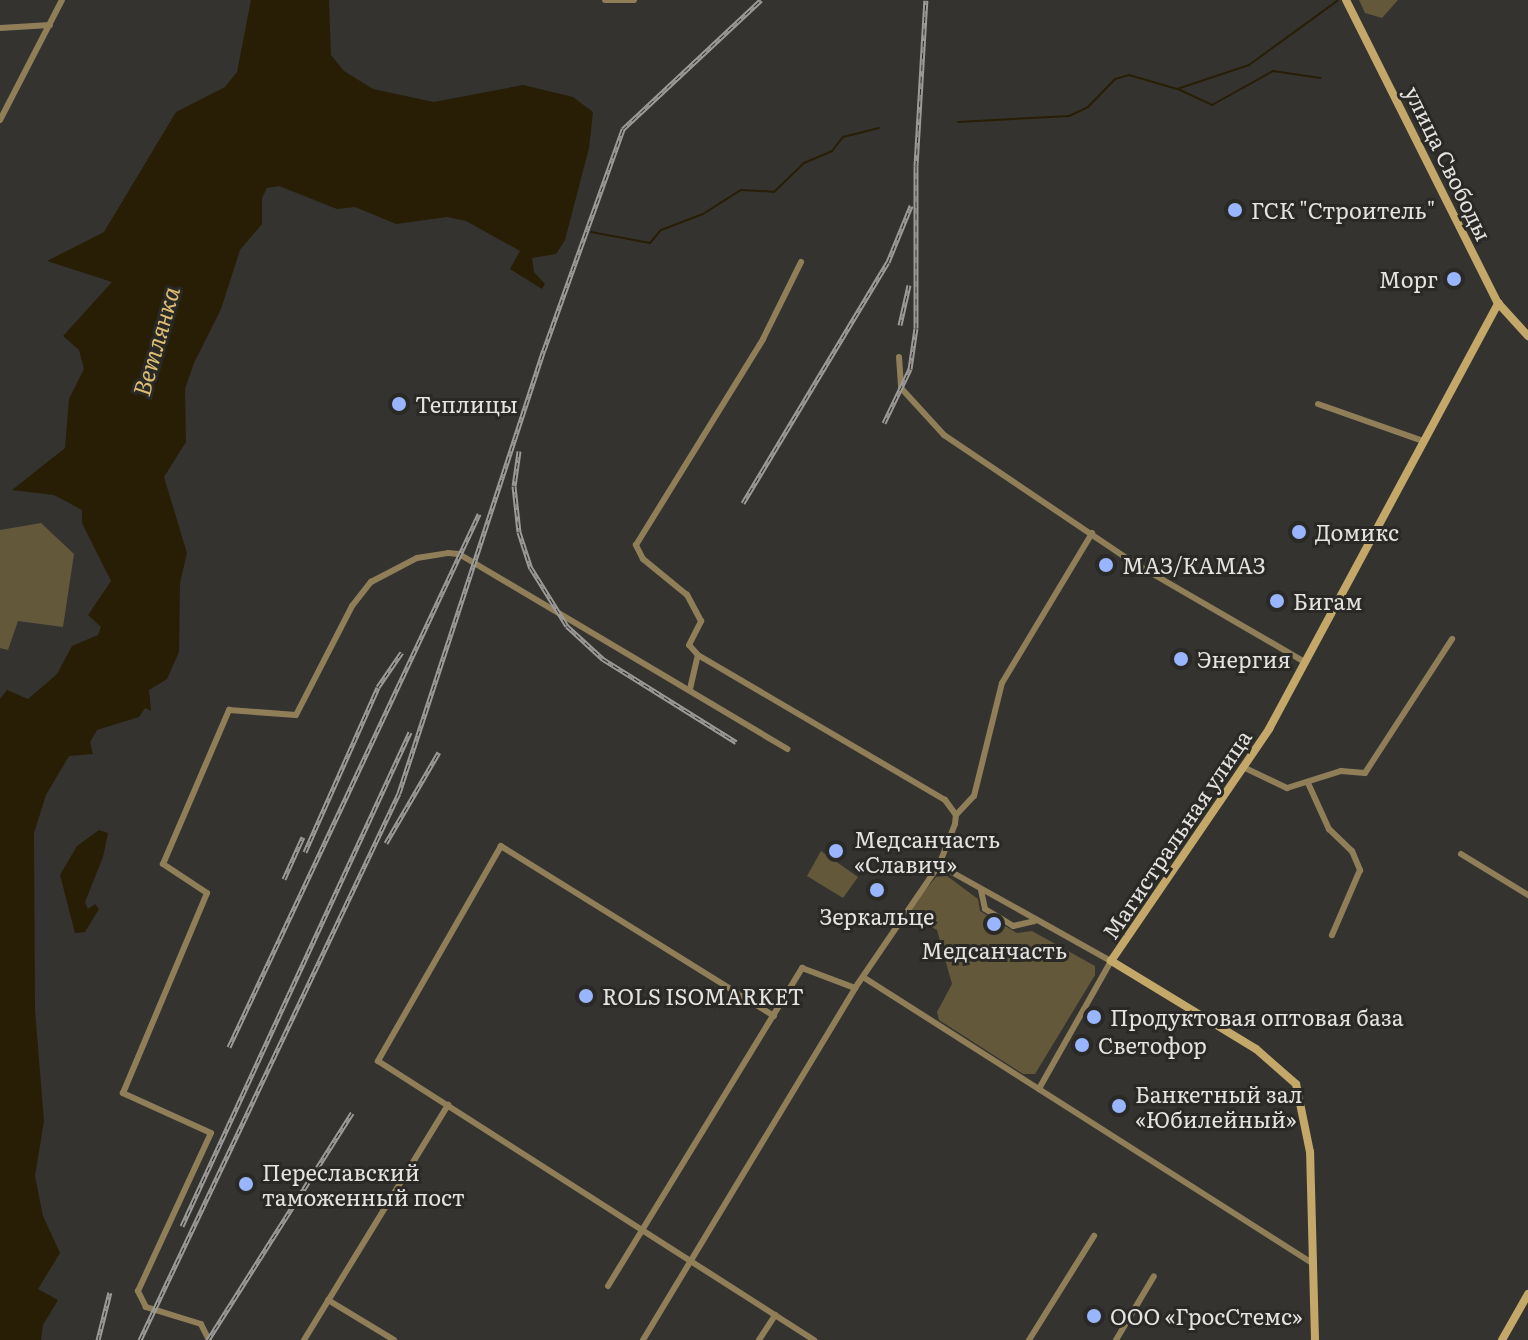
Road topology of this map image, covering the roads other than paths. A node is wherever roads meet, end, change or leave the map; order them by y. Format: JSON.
{"nodes":[{"id":1,"x":62,"y":0,"type":"edge"},
{"id":2,"x":605,"y":0,"type":"edge"},
{"id":3,"x":634,"y":0,"type":"edge"},
{"id":4,"x":1346,"y":0,"type":"edge"},
{"id":5,"x":50,"y":25,"type":"junction"},
{"id":6,"x":0,"y":28,"type":"edge"},
{"id":7,"x":0,"y":120,"type":"edge"},
{"id":8,"x":801,"y":262,"type":"dead end"},
{"id":9,"x":1498,"y":303,"type":"junction"},
{"id":10,"x":1528,"y":336,"type":"edge"},
{"id":11,"x":899,"y":357,"type":"dead end"},
{"id":12,"x":1318,"y":404,"type":"dead end"},
{"id":13,"x":1423,"y":441,"type":"junction"},
{"id":14,"x":1092,"y":533,"type":"junction"},
{"id":15,"x":1452,"y":639,"type":"dead end"},
{"id":16,"x":698,"y":655,"type":"junction"},
{"id":17,"x":1305,"y":662,"type":"junction"},
{"id":18,"x":690,"y":689,"type":"junction"},
{"id":19,"x":788,"y":749,"type":"dead end"},
{"id":20,"x":1245,"y":768,"type":"junction"},
{"id":21,"x":1308,"y":783,"type":"junction"},
{"id":22,"x":956,"y":815,"type":"junction"},
{"id":23,"x":1461,"y":854,"type":"dead end"},
{"id":24,"x":939,"y":865,"type":"junction"},
{"id":25,"x":981,"y":890,"type":"junction"},
{"id":26,"x":1528,"y":895,"type":"edge"},
{"id":27,"x":1034,"y":921,"type":"junction"},
{"id":28,"x":1332,"y":935,"type":"dead end"},
{"id":29,"x":1111,"y":961,"type":"junction"},
{"id":30,"x":863,"y":977,"type":"junction"},
{"id":31,"x":855,"y":988,"type":"junction"},
{"id":32,"x":774,"y":1016,"type":"junction"},
{"id":33,"x":1039,"y":1089,"type":"junction"},
{"id":34,"x":448,"y":1105,"type":"junction"},
{"id":35,"x":640,"y":1232,"type":"junction"},
{"id":36,"x":1094,"y":1236,"type":"dead end"},
{"id":37,"x":1312,"y":1263,"type":"junction"},
{"id":38,"x":690,"y":1264,"type":"junction"},
{"id":39,"x":1154,"y":1276,"type":"dead end"},
{"id":40,"x":608,"y":1286,"type":"dead end"},
{"id":41,"x":1528,"y":1294,"type":"edge"},
{"id":42,"x":328,"y":1300,"type":"junction"},
{"id":43,"x":775,"y":1315,"type":"junction"},
{"id":44,"x":209,"y":1340,"type":"edge"},
{"id":45,"x":304,"y":1340,"type":"edge"},
{"id":46,"x":394,"y":1340,"type":"edge"},
{"id":47,"x":643,"y":1340,"type":"edge"},
{"id":48,"x":759,"y":1340,"type":"edge"},
{"id":49,"x":814,"y":1340,"type":"edge"},
{"id":50,"x":1029,"y":1340,"type":"edge"},
{"id":51,"x":1116,"y":1340,"type":"edge"},
{"id":52,"x":1315,"y":1340,"type":"edge"},
{"id":53,"x":1502,"y":1340,"type":"edge"}],
"edges":[{"from":1,"to":5,"type":"street"},
{"from":2,"to":3,"type":"street"},
{"from":4,"to":9,"type":"main road","name":"улица Свободы"},
{"from":5,"to":6,"type":"street"},
{"from":5,"to":7,"type":"street"},
{"from":8,"to":16,"type":"street"},
{"from":9,"to":10,"type":"main road","name":"улица Свободы"},
{"from":9,"to":13,"type":"main road","name":"Магистральная улица"},
{"from":11,"to":14,"type":"street"},
{"from":12,"to":13,"type":"street"},
{"from":13,"to":17,"type":"main road","name":"Магистральная улица"},
{"from":14,"to":17,"type":"street"},
{"from":14,"to":22,"type":"street"},
{"from":15,"to":21,"type":"street"},
{"from":16,"to":18,"type":"street"},
{"from":16,"to":22,"type":"street"},
{"from":17,"to":20,"type":"main road","name":"Магистральная улица"},
{"from":18,"to":19,"type":"street"},
{"from":18,"to":44,"type":"street"},
{"from":20,"to":21,"type":"street"},
{"from":20,"to":29,"type":"main road","name":"Магистральная улица"},
{"from":21,"to":28,"type":"street"},
{"from":22,"to":24,"type":"street"},
{"from":23,"to":26,"type":"street"},
{"from":24,"to":25,"type":"street"},
{"from":24,"to":30,"type":"street"},
{"from":25,"to":27,"type":"street"},
{"from":25,"to":27,"type":"street"},
{"from":27,"to":29,"type":"street"},
{"from":29,"to":33,"type":"street"},
{"from":29,"to":37,"type":"main road","name":"Магистральная улица"},
{"from":30,"to":31,"type":"street"},
{"from":30,"to":33,"type":"street"},
{"from":31,"to":32,"type":"street"},
{"from":31,"to":38,"type":"street"},
{"from":32,"to":34,"type":"street"},
{"from":32,"to":35,"type":"street"},
{"from":33,"to":37,"type":"street"},
{"from":34,"to":35,"type":"street"},
{"from":34,"to":42,"type":"street"},
{"from":35,"to":38,"type":"street"},
{"from":35,"to":40,"type":"street"},
{"from":36,"to":50,"type":"street"},
{"from":37,"to":52,"type":"main road","name":"Магистральная улица"},
{"from":38,"to":43,"type":"street"},
{"from":38,"to":47,"type":"street"},
{"from":39,"to":51,"type":"street"},
{"from":41,"to":53,"type":"main road"},
{"from":42,"to":45,"type":"street"},
{"from":42,"to":46,"type":"street"},
{"from":43,"to":48,"type":"street"},
{"from":43,"to":49,"type":"street"}]}
